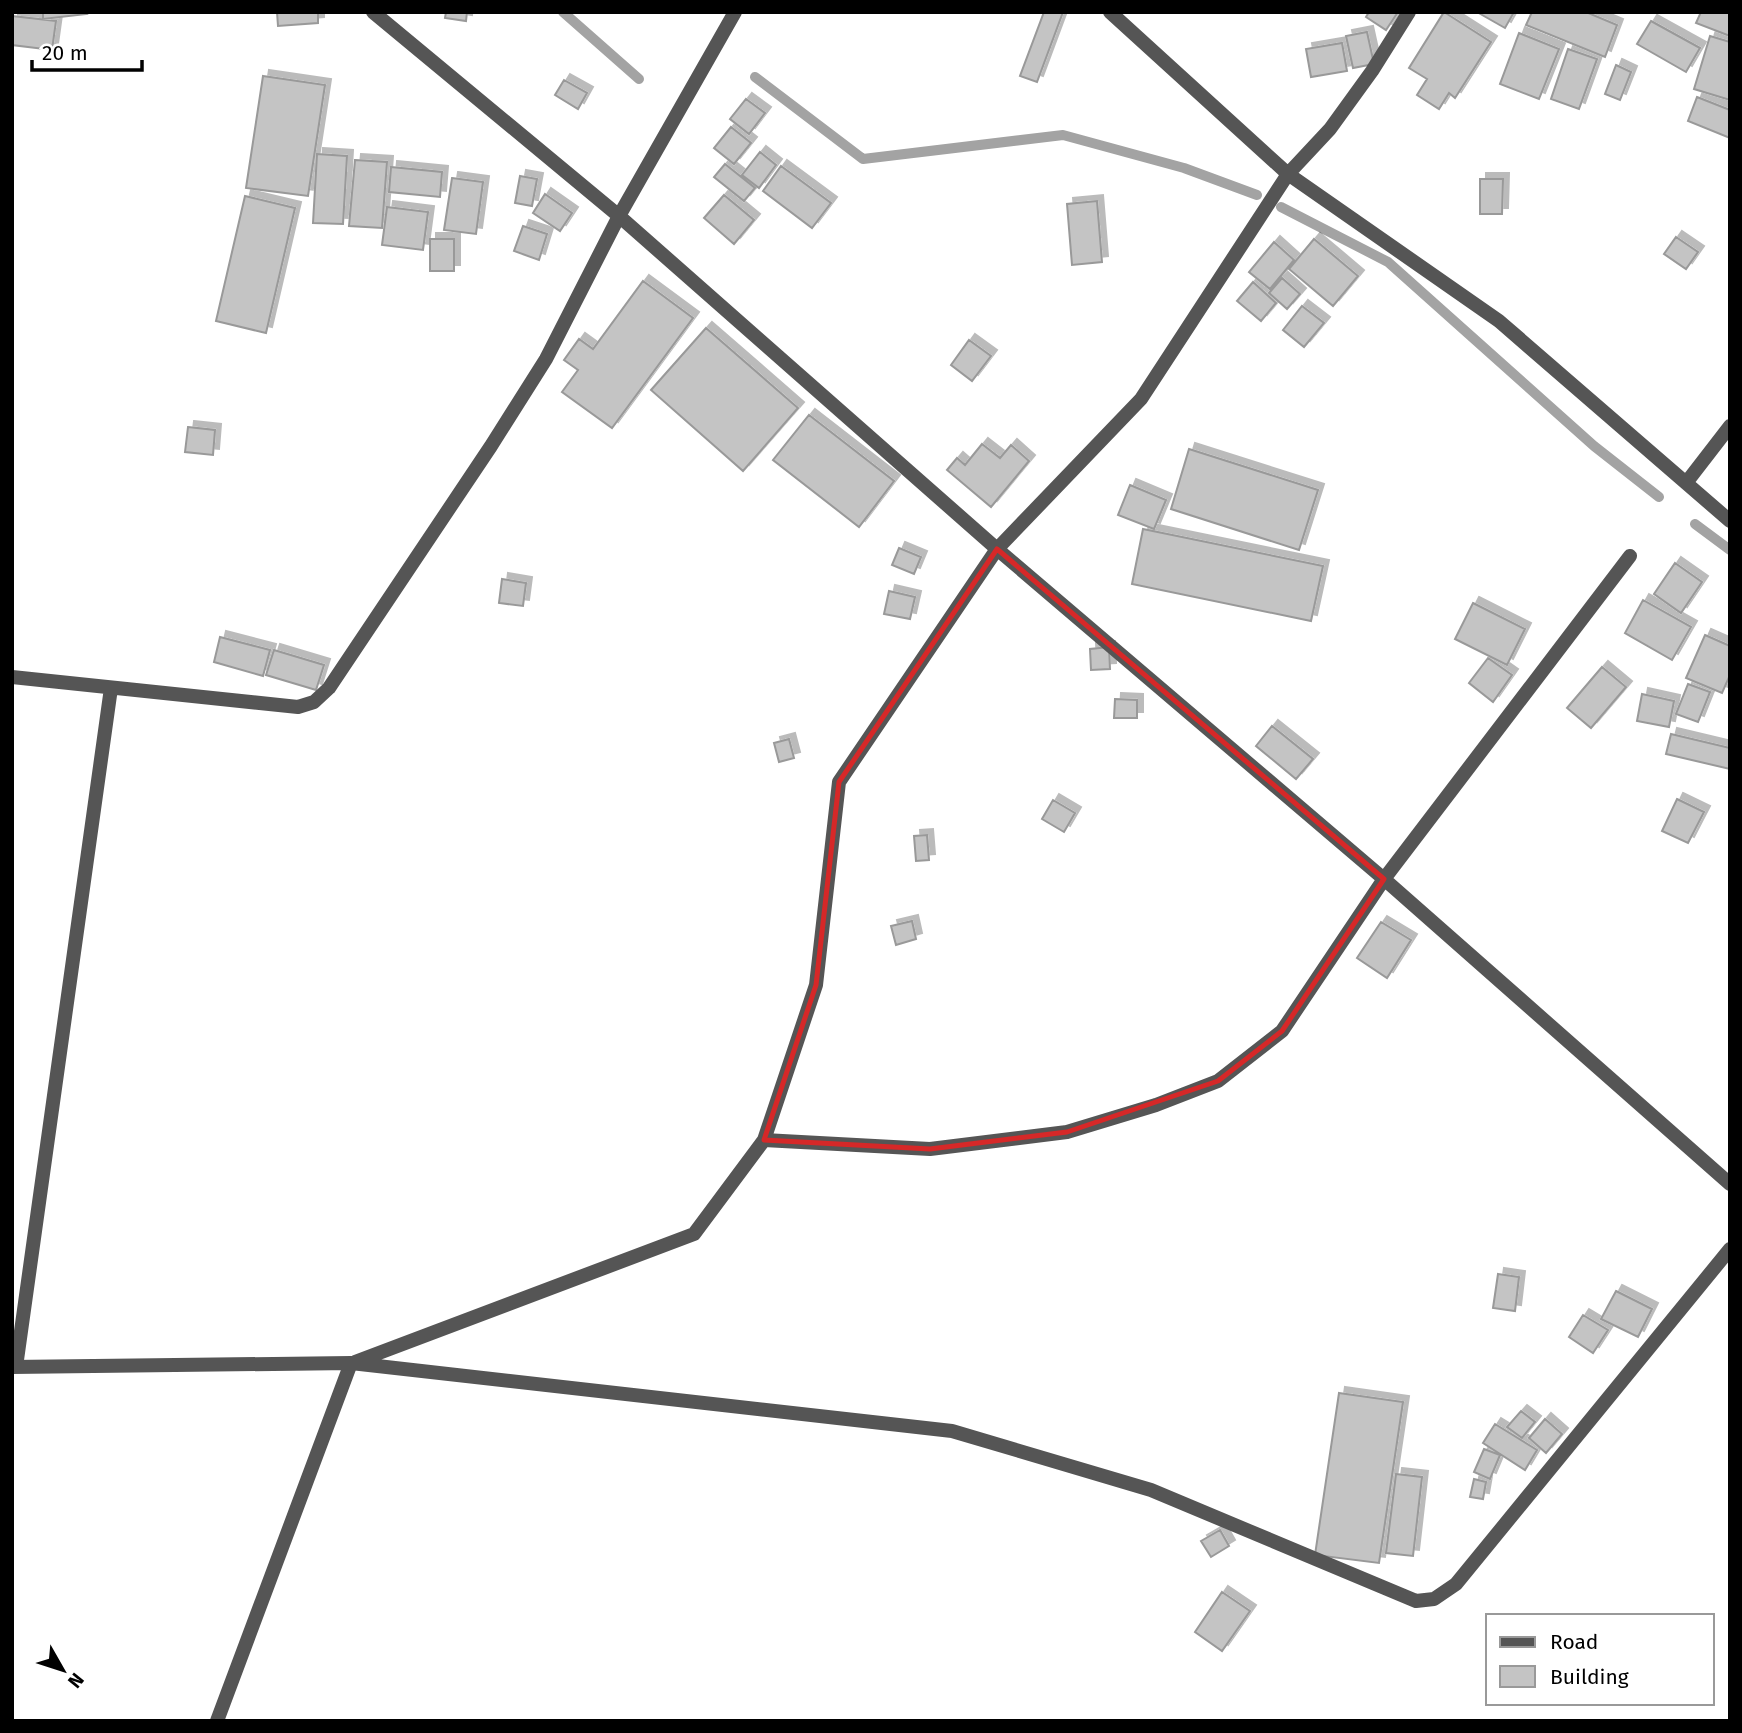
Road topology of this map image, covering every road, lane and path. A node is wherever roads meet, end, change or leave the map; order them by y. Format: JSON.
{"nodes":[{"id":1,"x":373,"y":12,"type":"edge"},
{"id":2,"x":736,"y":12,"type":"edge"},
{"id":3,"x":1110,"y":12,"type":"edge"},
{"id":4,"x":1409,"y":12,"type":"edge"},
{"id":5,"x":1288,"y":174,"type":"junction"},
{"id":6,"x":619,"y":216,"type":"junction"},
{"id":7,"x":1730,"y":426,"type":"edge"},
{"id":8,"x":1686,"y":483,"type":"junction"},
{"id":9,"x":1730,"y":521,"type":"edge"},
{"id":10,"x":997,"y":549,"type":"junction"},
{"id":11,"x":1630,"y":556,"type":"dead end"},
{"id":12,"x":12,"y":677,"type":"edge"},
{"id":13,"x":111,"y":688,"type":"junction"},
{"id":14,"x":1384,"y":879,"type":"junction"},
{"id":15,"x":764,"y":1140,"type":"junction"},
{"id":16,"x":1730,"y":1184,"type":"edge"},
{"id":17,"x":1730,"y":1249,"type":"edge"},
{"id":18,"x":351,"y":1363,"type":"junction"},
{"id":19,"x":13,"y":1371,"type":"edge"},
{"id":20,"x":217,"y":1721,"type":"edge"}],
"edges":[{"from":1,"to":6,"type":"street"},
{"from":2,"to":6,"type":"street"},
{"from":3,"to":5,"type":"street"},
{"from":4,"to":5,"type":"street"},
{"from":5,"to":8,"type":"street"},
{"from":5,"to":10,"type":"street"},
{"from":6,"to":10,"type":"street"},
{"from":6,"to":13,"type":"street"},
{"from":7,"to":8,"type":"street"},
{"from":8,"to":9,"type":"street"},
{"from":10,"to":14,"type":"street"},
{"from":10,"to":15,"type":"street"},
{"from":11,"to":14,"type":"street"},
{"from":12,"to":13,"type":"street"},
{"from":13,"to":19,"type":"street"},
{"from":14,"to":15,"type":"street"},
{"from":14,"to":16,"type":"street"},
{"from":15,"to":18,"type":"street"},
{"from":17,"to":18,"type":"street"},
{"from":18,"to":19,"type":"street"},
{"from":18,"to":20,"type":"street"}]}
